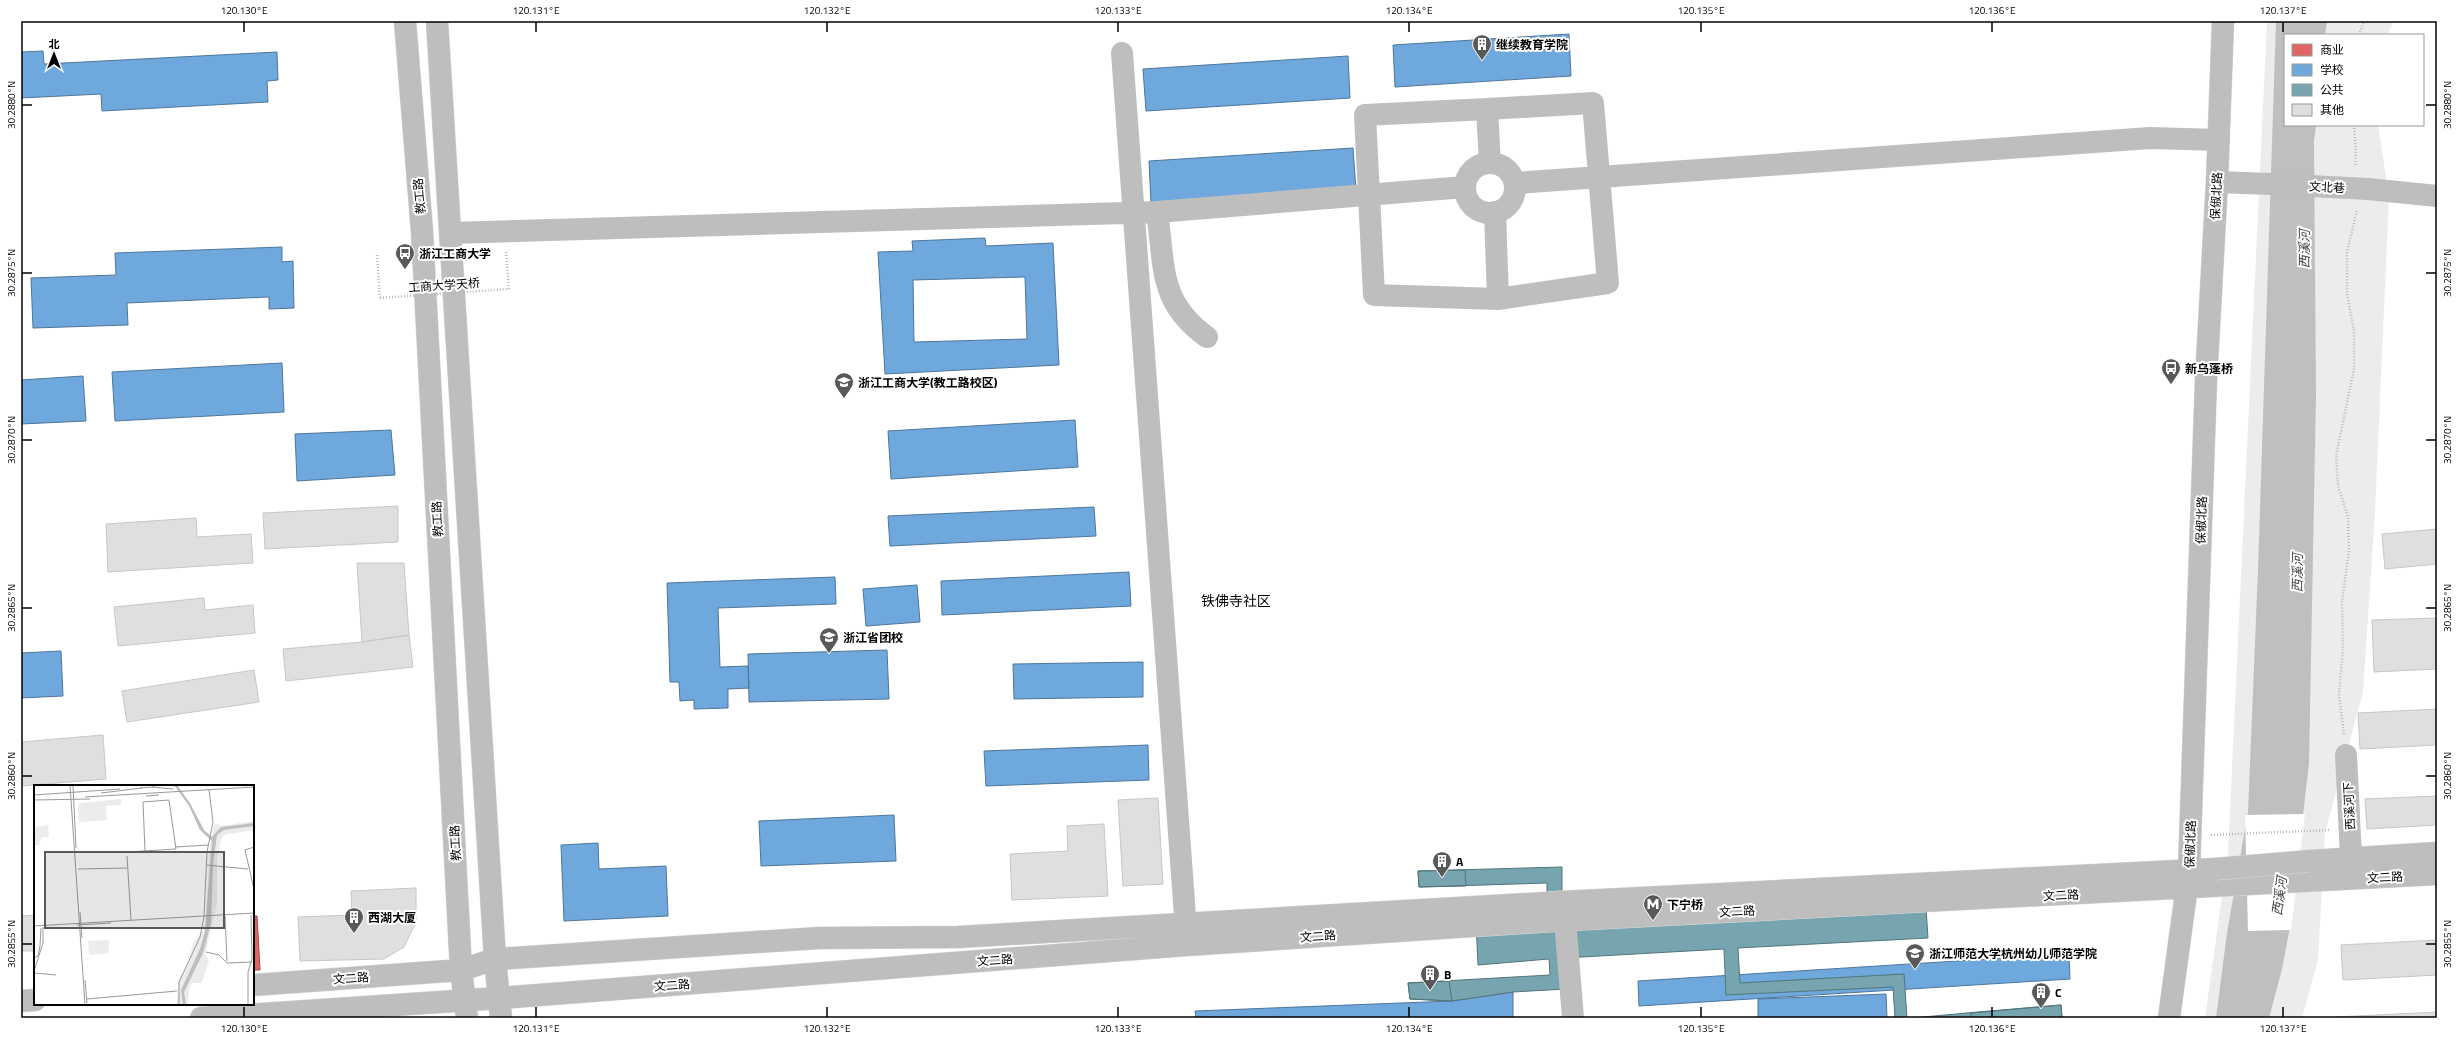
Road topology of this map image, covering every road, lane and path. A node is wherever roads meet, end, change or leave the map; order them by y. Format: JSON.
{"nodes":[{"id":1,"x":405,"y":21,"type":"edge"},
{"id":2,"x":436,"y":21,"type":"edge"},
{"id":3,"x":2223,"y":21,"type":"edge"},
{"id":4,"x":2364,"y":21,"type":"edge"},
{"id":5,"x":2359,"y":34,"type":"edge"},
{"id":6,"x":1122,"y":53,"type":"dead end"},
{"id":7,"x":1487,"y":109,"type":"junction"},
{"id":8,"x":2354,"y":126,"type":"edge"},
{"id":9,"x":2219,"y":140,"type":"junction"},
{"id":10,"x":1490,"y":163,"type":"junction"},
{"id":11,"x":2355,"y":170,"type":"dead end"},
{"id":12,"x":1600,"y":177,"type":"junction"},
{"id":13,"x":2217,"y":182,"type":"junction"},
{"id":14,"x":1515,"y":183,"type":"junction"},
{"id":15,"x":1465,"y":187,"type":"junction"},
{"id":16,"x":1369,"y":195,"type":"junction"},
{"id":17,"x":2437,"y":196,"type":"edge"},
{"id":18,"x":2363,"y":198,"type":"junction"},
{"id":19,"x":1157,"y":212,"type":"junction"},
{"id":20,"x":1496,"y":212,"type":"junction"},
{"id":21,"x":1134,"y":214,"type":"junction"},
{"id":22,"x":505,"y":231,"type":"junction"},
{"id":23,"x":451,"y":233,"type":"junction"},
{"id":24,"x":377,"y":255,"type":"dead end"},
{"id":25,"x":1498,"y":299,"type":"junction"},
{"id":26,"x":1207,"y":337,"type":"dead end"},
{"id":27,"x":2346,"y":755,"type":"joint"},
{"id":28,"x":2336,"y":830,"type":"dead end"},
{"id":29,"x":2190,"y":836,"type":"junction"},
{"id":30,"x":2437,"y":853,"type":"edge"},
{"id":31,"x":2350,"y":857,"type":"junction"},
{"id":32,"x":2308,"y":871,"type":"junction"},
{"id":33,"x":2437,"y":874,"type":"edge"},
{"id":34,"x":2188,"y":880,"type":"junction"},
{"id":35,"x":1565,"y":920,"type":"junction"},
{"id":36,"x":1184,"y":923,"type":"junction"},
{"id":37,"x":1187,"y":945,"type":"junction"},
{"id":38,"x":495,"y":959,"type":"junction"},
{"id":39,"x":461,"y":970,"type":"junction"},
{"id":40,"x":254,"y":985,"type":"edge"},
{"id":41,"x":34,"y":1000,"type":"edge"},
{"id":42,"x":21,"y":1001,"type":"edge"},
{"id":43,"x":467,"y":1008,"type":"edge"},
{"id":44,"x":501,"y":1008,"type":"edge"},
{"id":45,"x":201,"y":1018,"type":"edge"},
{"id":46,"x":510,"y":1018,"type":"edge"},
{"id":47,"x":1573,"y":1018,"type":"edge"},
{"id":48,"x":2169,"y":1018,"type":"edge"}],
"edges":[{"from":1,"to":39,"type":"main road","name":"教工路"},
{"from":2,"to":23,"type":"main road"},
{"from":3,"to":9,"type":"main road","name":"保俶北路"},
{"from":4,"to":5,"type":"path"},
{"from":6,"to":21,"type":"main road"},
{"from":7,"to":10,"type":"main road"},
{"from":7,"to":12,"type":"main road"},
{"from":7,"to":16,"type":"main road"},
{"from":8,"to":11,"type":"path"},
{"from":9,"to":12,"type":"main road"},
{"from":9,"to":13,"type":"main road","name":"保俶北路"},
{"from":10,"to":14,"type":"main road"},
{"from":10,"to":15,"type":"main road"},
{"from":12,"to":14,"type":"main road"},
{"from":12,"to":25,"type":"main road"},
{"from":13,"to":18,"type":"main road","name":"文北巷","bridge":true},
{"from":13,"to":29,"type":"main road","name":"保俶北路"},
{"from":14,"to":20,"type":"main road"},
{"from":15,"to":16,"type":"main road"},
{"from":15,"to":20,"type":"main road"},
{"from":16,"to":19,"type":"main road"},
{"from":16,"to":25,"type":"main road"},
{"from":17,"to":18,"type":"main road","name":"文北巷"},
{"from":18,"to":27,"type":"path"},
{"from":19,"to":21,"type":"main road"},
{"from":19,"to":26,"type":"main road"},
{"from":20,"to":25,"type":"main road"},
{"from":21,"to":22,"type":"main road"},
{"from":21,"to":36,"type":"main road"},
{"from":22,"to":23,"type":"main road"},
{"from":22,"to":24,"type":"path","name":"工商大学天桥","bridge":true},
{"from":23,"to":38,"type":"main road"},
{"from":27,"to":31,"type":"main road","name":"西溪河下"},
{"from":28,"to":29,"type":"path"},
{"from":29,"to":34,"type":"main road","name":"保俶北路"},
{"from":30,"to":31,"type":"main road","name":"文二路"},
{"from":31,"to":32,"type":"main road","name":"文二路"},
{"from":32,"to":33,"type":"main road","name":"文二路"},
{"from":32,"to":34,"type":"main road","name":"文二路","bridge":true},
{"from":34,"to":35,"type":"main road","name":"文二路"},
{"from":34,"to":36,"type":"main road","name":"文二路"},
{"from":34,"to":48,"type":"main road","name":"保俶北路"},
{"from":35,"to":37,"type":"main road","name":"文二路"},
{"from":35,"to":47,"type":"main road"},
{"from":36,"to":37,"type":"main road"},
{"from":36,"to":38,"type":"main road","name":"文二路"},
{"from":37,"to":44,"type":"main road","name":"文二路"},
{"from":38,"to":39,"type":"main road","name":"文二路"},
{"from":38,"to":44,"type":"main road"},
{"from":39,"to":40,"type":"main road","name":"文二路"},
{"from":39,"to":43,"type":"main road","name":"教工路"},
{"from":41,"to":42,"type":"main road"},
{"from":43,"to":44,"type":"main road","name":"文二路"},
{"from":43,"to":45,"type":"main road","name":"文二路"},
{"from":44,"to":46,"type":"main road"}]}
